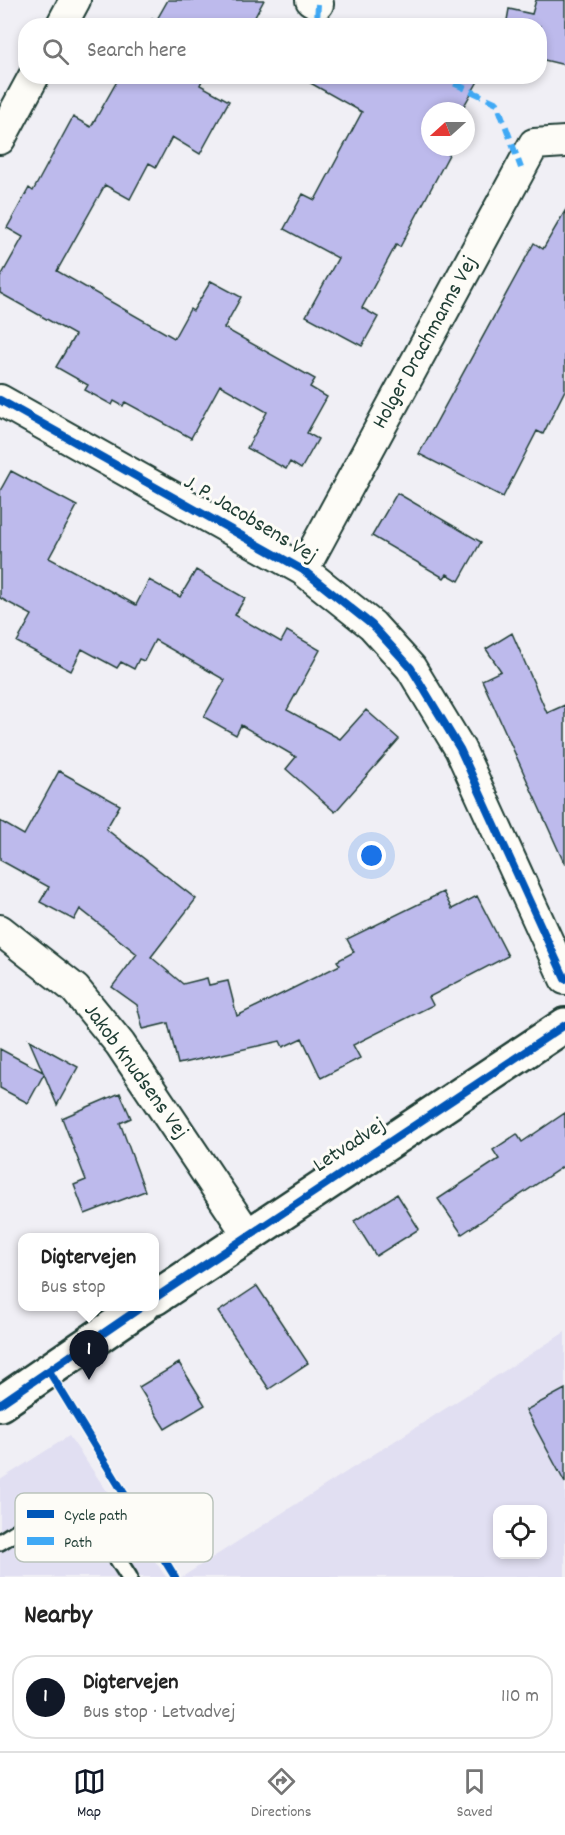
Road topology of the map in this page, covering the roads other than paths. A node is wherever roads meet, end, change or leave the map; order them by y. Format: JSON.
{"nodes":[{"id":1,"x":30,"y":84,"type":"edge"},
{"id":2,"x":0,"y":139,"type":"edge"},
{"id":3,"x":565,"y":142,"type":"edge"},
{"id":4,"x":0,"y":400,"type":"edge"},
{"id":5,"x":303,"y":570,"type":"junction"},
{"id":6,"x":0,"y":930,"type":"edge"},
{"id":7,"x":565,"y":979,"type":"edge"},
{"id":8,"x":565,"y":1025,"type":"edge"},
{"id":9,"x":248,"y":1235,"type":"junction"},
{"id":10,"x":159,"y":1296,"type":"edge"},
{"id":11,"x":136,"y":1311,"type":"edge"},
{"id":12,"x":0,"y":1404,"type":"edge"},
{"id":13,"x":15,"y":1532,"type":"edge"},
{"id":14,"x":0,"y":1542,"type":"edge"},
{"id":15,"x":119,"y":1562,"type":"edge"},
{"id":16,"x":129,"y":1577,"type":"edge"}],
"edges":[{"from":1,"to":2,"type":"street"},
{"from":3,"to":5,"type":"street","name":"Holger Drachmanns Vej"},
{"from":4,"to":5,"type":"street","name":"J. P. Jacobsens Vej"},
{"from":5,"to":7,"type":"street","name":"J. P. Jacobsens Vej"},
{"from":6,"to":9,"type":"street","name":"Jakob Knudsens Vej"},
{"from":8,"to":9,"type":"street","name":"Letvadvej"},
{"from":9,"to":10,"type":"street","name":"Letvadvej"},
{"from":11,"to":12,"type":"street"},
{"from":13,"to":14,"type":"lane"},
{"from":15,"to":16,"type":"lane"}]}
